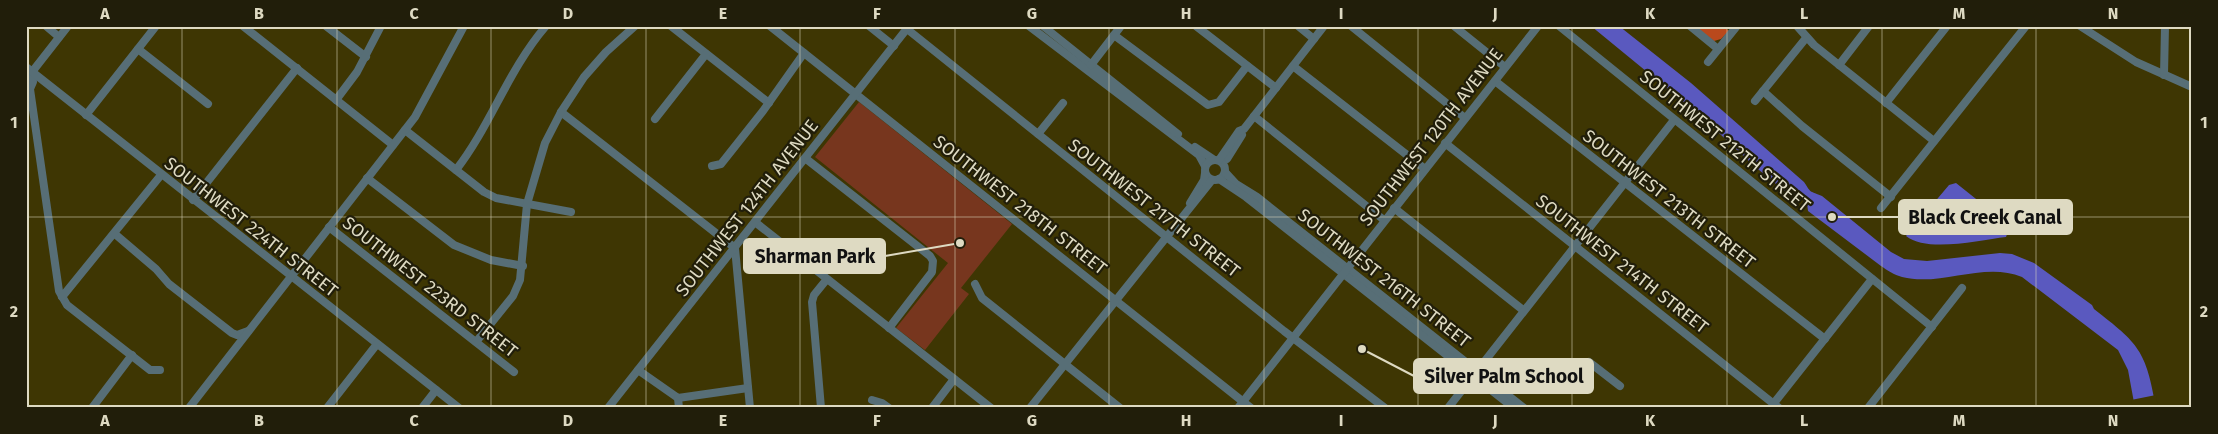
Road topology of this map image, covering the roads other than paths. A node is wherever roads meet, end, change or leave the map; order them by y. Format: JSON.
{"nodes":[{"id":1,"x":46,"y":26,"type":"edge"},
{"id":2,"x":68,"y":26,"type":"edge"},
{"id":3,"x":156,"y":26,"type":"edge"},
{"id":4,"x":243,"y":26,"type":"edge"},
{"id":5,"x":326,"y":26,"type":"edge"},
{"id":6,"x":381,"y":26,"type":"edge"},
{"id":7,"x":464,"y":26,"type":"edge"},
{"id":8,"x":546,"y":26,"type":"edge"},
{"id":9,"x":635,"y":26,"type":"edge"},
{"id":10,"x":671,"y":26,"type":"edge"},
{"id":11,"x":770,"y":26,"type":"edge"},
{"id":12,"x":869,"y":26,"type":"edge"},
{"id":13,"x":1043,"y":26,"type":"edge"},
{"id":14,"x":1057,"y":26,"type":"edge"},
{"id":15,"x":1121,"y":26,"type":"edge"},
{"id":16,"x":1196,"y":26,"type":"edge"},
{"id":17,"x":1298,"y":26,"type":"edge"},
{"id":18,"x":1324,"y":26,"type":"edge"},
{"id":19,"x":1351,"y":26,"type":"edge"},
{"id":20,"x":1454,"y":26,"type":"edge"},
{"id":21,"x":1538,"y":26,"type":"edge"},
{"id":22,"x":1559,"y":26,"type":"edge"},
{"id":23,"x":1690,"y":26,"type":"edge"},
{"id":24,"x":1737,"y":26,"type":"edge"},
{"id":25,"x":1797,"y":26,"type":"edge"},
{"id":26,"x":1869,"y":26,"type":"edge"},
{"id":27,"x":1948,"y":26,"type":"edge"},
{"id":28,"x":2080,"y":26,"type":"edge"},
{"id":29,"x":2097,"y":26,"type":"edge"},
{"id":30,"x":2165,"y":26,"type":"edge"},
{"id":31,"x":908,"y":27,"type":"edge"},
{"id":32,"x":1030,"y":27,"type":"edge"},
{"id":33,"x":2022,"y":28,"type":"edge"},
{"id":34,"x":1052,"y":34,"type":"junction"},
{"id":35,"x":1114,"y":35,"type":"junction"},
{"id":36,"x":2092,"y":35,"type":"junction"},
{"id":37,"x":59,"y":37,"type":"junction"},
{"id":38,"x":1806,"y":38,"type":"junction"},
{"id":39,"x":1314,"y":39,"type":"junction"},
{"id":40,"x":894,"y":46,"type":"junction"},
{"id":41,"x":1718,"y":49,"type":"junction"},
{"id":42,"x":138,"y":50,"type":"junction"},
{"id":43,"x":804,"y":53,"type":"junction"},
{"id":44,"x":706,"y":54,"type":"junction"},
{"id":45,"x":366,"y":57,"type":"junction"},
{"id":46,"x":1708,"y":62,"type":"dead end"},
{"id":47,"x":1091,"y":65,"type":"junction"},
{"id":48,"x":1839,"y":65,"type":"junction"},
{"id":49,"x":1247,"y":66,"type":"junction"},
{"id":50,"x":1293,"y":66,"type":"junction"},
{"id":51,"x":1505,"y":67,"type":"junction"},
{"id":52,"x":297,"y":68,"type":"junction"},
{"id":53,"x":29,"y":70,"type":"edge"},
{"id":54,"x":2164,"y":75,"type":"junction"},
{"id":55,"x":1495,"y":81,"type":"junction"},
{"id":56,"x":2192,"y":87,"type":"edge"},
{"id":57,"x":1276,"y":88,"type":"junction"},
{"id":58,"x":1763,"y":91,"type":"junction"},
{"id":59,"x":855,"y":94,"type":"junction"},
{"id":60,"x":336,"y":100,"type":"junction"},
{"id":61,"x":1755,"y":101,"type":"dead end"},
{"id":62,"x":769,"y":103,"type":"junction"},
{"id":63,"x":1063,"y":103,"type":"dead end"},
{"id":64,"x":1886,"y":103,"type":"junction"},
{"id":65,"x":208,"y":104,"type":"dead end"},
{"id":66,"x":561,"y":112,"type":"junction"},
{"id":67,"x":86,"y":115,"type":"junction"},
{"id":68,"x":1254,"y":116,"type":"junction"},
{"id":69,"x":1465,"y":118,"type":"junction"},
{"id":70,"x":655,"y":119,"type":"dead end"},
{"id":71,"x":1674,"y":120,"type":"junction"},
{"id":72,"x":405,"y":130,"type":"junction"},
{"id":73,"x":1038,"y":134,"type":"junction"},
{"id":74,"x":1934,"y":142,"type":"junction"},
{"id":75,"x":1445,"y":144,"type":"junction"},
{"id":76,"x":393,"y":145,"type":"junction"},
{"id":77,"x":805,"y":158,"type":"junction"},
{"id":78,"x":1221,"y":164,"type":"junction"},
{"id":79,"x":712,"y":166,"type":"dead end"},
{"id":80,"x":1205,"y":169,"type":"junction"},
{"id":81,"x":1425,"y":169,"type":"junction"},
{"id":82,"x":456,"y":170,"type":"junction"},
{"id":83,"x":161,"y":175,"type":"junction"},
{"id":84,"x":367,"y":178,"type":"junction"},
{"id":85,"x":1215,"y":179,"type":"junction"},
{"id":86,"x":1624,"y":183,"type":"junction"},
{"id":87,"x":1890,"y":197,"type":"junction"},
{"id":88,"x":193,"y":200,"type":"junction"},
{"id":89,"x":527,"y":204,"type":"junction"},
{"id":90,"x":1394,"y":208,"type":"junction"},
{"id":91,"x":1882,"y":208,"type":"dead end"},
{"id":92,"x":1188,"y":210,"type":"junction"},
{"id":93,"x":571,"y":212,"type":"dead end"},
{"id":94,"x":1384,"y":220,"type":"junction"},
{"id":95,"x":755,"y":222,"type":"junction"},
{"id":96,"x":329,"y":227,"type":"junction"},
{"id":97,"x":115,"y":234,"type":"junction"},
{"id":98,"x":1166,"y":236,"type":"junction"},
{"id":99,"x":1574,"y":246,"type":"junction"},
{"id":100,"x":734,"y":248,"type":"junction"},
{"id":101,"x":523,"y":266,"type":"junction"},
{"id":102,"x":1345,"y":271,"type":"junction"},
{"id":103,"x":290,"y":277,"type":"junction"},
{"id":104,"x":827,"y":279,"type":"junction"},
{"id":105,"x":1872,"y":279,"type":"junction"},
{"id":106,"x":975,"y":284,"type":"dead end"},
{"id":107,"x":1962,"y":288,"type":"dead end"},
{"id":108,"x":62,"y":297,"type":"junction"},
{"id":109,"x":1116,"y":300,"type":"junction"},
{"id":110,"x":1523,"y":310,"type":"junction"},
{"id":111,"x":1932,"y":327,"type":"junction"},
{"id":112,"x":889,"y":328,"type":"junction"},
{"id":113,"x":250,"y":330,"type":"junction"},
{"id":114,"x":1294,"y":337,"type":"junction"},
{"id":115,"x":1824,"y":339,"type":"junction"},
{"id":116,"x":476,"y":342,"type":"junction"},
{"id":117,"x":377,"y":344,"type":"junction"},
{"id":118,"x":132,"y":355,"type":"junction"},
{"id":119,"x":1589,"y":362,"type":"dead end"},
{"id":120,"x":1064,"y":364,"type":"junction"},
{"id":121,"x":160,"y":370,"type":"dead end"},
{"id":122,"x":638,"y":370,"type":"junction"},
{"id":123,"x":514,"y":372,"type":"dead end"},
{"id":124,"x":1474,"y":372,"type":"junction"},
{"id":125,"x":954,"y":379,"type":"junction"},
{"id":126,"x":1620,"y":386,"type":"dead end"},
{"id":127,"x":748,"y":388,"type":"junction"},
{"id":128,"x":436,"y":390,"type":"junction"},
{"id":129,"x":678,"y":398,"type":"junction"},
{"id":130,"x":872,"y":400,"type":"dead end"},
{"id":131,"x":1241,"y":405,"type":"edge"},
{"id":132,"x":1776,"y":406,"type":"edge"},
{"id":133,"x":92,"y":408,"type":"edge"},
{"id":134,"x":189,"y":408,"type":"edge"},
{"id":135,"x":327,"y":408,"type":"edge"},
{"id":136,"x":422,"y":408,"type":"edge"},
{"id":137,"x":459,"y":408,"type":"edge"},
{"id":138,"x":608,"y":408,"type":"edge"},
{"id":139,"x":679,"y":408,"type":"edge"},
{"id":140,"x":750,"y":408,"type":"edge"},
{"id":141,"x":821,"y":408,"type":"edge"},
{"id":142,"x":889,"y":408,"type":"edge"},
{"id":143,"x":932,"y":408,"type":"edge"},
{"id":144,"x":991,"y":408,"type":"edge"},
{"id":145,"x":1030,"y":408,"type":"edge"},
{"id":146,"x":1120,"y":408,"type":"edge"},
{"id":147,"x":1252,"y":408,"type":"edge"},
{"id":148,"x":1385,"y":408,"type":"edge"},
{"id":149,"x":1448,"y":408,"type":"edge"},
{"id":150,"x":1514,"y":408,"type":"edge"},
{"id":151,"x":1524,"y":408,"type":"edge"},
{"id":152,"x":1868,"y":408,"type":"edge"}],
"edges":[{"from":1,"to":37,"type":"street"},
{"from":2,"to":37,"type":"street"},
{"from":3,"to":42,"type":"street"},
{"from":4,"to":52,"type":"street"},
{"from":5,"to":45,"type":"street"},
{"from":6,"to":45,"type":"street"},
{"from":7,"to":72,"type":"street"},
{"from":8,"to":82,"type":"street"},
{"from":9,"to":66,"type":"street"},
{"from":10,"to":44,"type":"street"},
{"from":11,"to":43,"type":"street","name":"SOUTHWEST 218TH STREET"},
{"from":12,"to":40,"type":"street"},
{"from":13,"to":34,"type":"street","name":"SOUTHWEST 216TH STREET"},
{"from":14,"to":34,"type":"street"},
{"from":15,"to":35,"type":"street"},
{"from":16,"to":49,"type":"street"},
{"from":17,"to":39,"type":"street"},
{"from":18,"to":39,"type":"street"},
{"from":19,"to":69,"type":"street"},
{"from":20,"to":51,"type":"street"},
{"from":21,"to":51,"type":"street","name":"SOUTHWEST 120TH AVENUE"},
{"from":22,"to":71,"type":"street","name":"SOUTHWEST 212TH STREET"},
{"from":23,"to":41,"type":"street"},
{"from":24,"to":41,"type":"street"},
{"from":25,"to":38,"type":"street"},
{"from":26,"to":48,"type":"street"},
{"from":27,"to":64,"type":"street"},
{"from":28,"to":36,"type":"street"},
{"from":29,"to":36,"type":"street"},
{"from":30,"to":54,"type":"street"},
{"from":31,"to":40,"type":"street","name":"SOUTHWEST 124TH AVENUE"},
{"from":31,"to":73,"type":"street","name":"SOUTHWEST 217TH STREET"},
{"from":32,"to":47,"type":"street"},
{"from":32,"to":80,"type":"street"},
{"from":33,"to":74,"type":"street"},
{"from":34,"to":47,"type":"street","name":"SOUTHWEST 216TH STREET"},
{"from":35,"to":47,"type":"street"},
{"from":35,"to":49,"type":"street"},
{"from":36,"to":54,"type":"street"},
{"from":37,"to":53,"type":"street"},
{"from":38,"to":48,"type":"street"},
{"from":38,"to":58,"type":"street"},
{"from":39,"to":50,"type":"street"},
{"from":40,"to":59,"type":"street","name":"SOUTHWEST 124TH AVENUE"},
{"from":41,"to":46,"type":"street"},
{"from":42,"to":65,"type":"street"},
{"from":42,"to":67,"type":"street"},
{"from":43,"to":59,"type":"street","name":"SOUTHWEST 218TH STREET"},
{"from":43,"to":62,"type":"street"},
{"from":44,"to":62,"type":"street"},
{"from":44,"to":70,"type":"street"},
{"from":45,"to":60,"type":"street"},
{"from":47,"to":78,"type":"street","name":"SOUTHWEST 216TH STREET"},
{"from":48,"to":64,"type":"street"},
{"from":49,"to":57,"type":"street"},
{"from":50,"to":57,"type":"street"},
{"from":50,"to":81,"type":"street"},
{"from":51,"to":55,"type":"street","name":"SOUTHWEST 120TH AVENUE"},
{"from":52,"to":60,"type":"street"},
{"from":52,"to":88,"type":"street"},
{"from":53,"to":67,"type":"street","name":"SOUTHWEST 224TH STREET"},
{"from":53,"to":108,"type":"street"},
{"from":54,"to":56,"type":"street"},
{"from":55,"to":69,"type":"street","name":"SOUTHWEST 120TH AVENUE"},
{"from":55,"to":86,"type":"street","name":"SOUTHWEST 213TH STREET"},
{"from":57,"to":68,"type":"street"},
{"from":58,"to":61,"type":"street"},
{"from":58,"to":87,"type":"street"},
{"from":59,"to":77,"type":"street","name":"SOUTHWEST 124TH AVENUE"},
{"from":59,"to":109,"type":"street","name":"SOUTHWEST 218TH STREET"},
{"from":60,"to":76,"type":"street"},
{"from":62,"to":79,"type":"street"},
{"from":63,"to":73,"type":"street"},
{"from":64,"to":74,"type":"street"},
{"from":66,"to":89,"type":"street"},
{"from":66,"to":100,"type":"street"},
{"from":67,"to":83,"type":"street","name":"SOUTHWEST 224TH STREET"},
{"from":68,"to":78,"type":"street"},
{"from":68,"to":94,"type":"street"},
{"from":69,"to":75,"type":"street","name":"SOUTHWEST 120TH AVENUE"},
{"from":71,"to":86,"type":"street"},
{"from":71,"to":105,"type":"street","name":"SOUTHWEST 212TH STREET"},
{"from":72,"to":76,"type":"street"},
{"from":72,"to":82,"type":"street"},
{"from":73,"to":98,"type":"street","name":"SOUTHWEST 217TH STREET"},
{"from":74,"to":87,"type":"street"},
{"from":75,"to":81,"type":"street","name":"SOUTHWEST 120TH AVENUE"},
{"from":75,"to":99,"type":"street","name":"SOUTHWEST 214TH STREET"},
{"from":76,"to":84,"type":"street"},
{"from":77,"to":95,"type":"street","name":"SOUTHWEST 124TH AVENUE"},
{"from":77,"to":112,"type":"street"},
{"from":78,"to":80,"type":"street"},
{"from":78,"to":85,"type":"street"},
{"from":78,"to":102,"type":"street","name":"SOUTHWEST 216TH STREET"},
{"from":80,"to":85,"type":"street","name":"SOUTHWEST 216TH STREET"},
{"from":80,"to":92,"type":"street"},
{"from":81,"to":90,"type":"street","name":"SOUTHWEST 120TH AVENUE"},
{"from":82,"to":89,"type":"street"},
{"from":83,"to":88,"type":"street","name":"SOUTHWEST 224TH STREET"},
{"from":83,"to":97,"type":"street"},
{"from":84,"to":96,"type":"street"},
{"from":84,"to":101,"type":"street"},
{"from":85,"to":92,"type":"street"},
{"from":85,"to":102,"type":"street","name":"SOUTHWEST 216TH STREET"},
{"from":86,"to":99,"type":"street"},
{"from":86,"to":115,"type":"street","name":"SOUTHWEST 213TH STREET"},
{"from":87,"to":91,"type":"street"},
{"from":88,"to":103,"type":"street","name":"SOUTHWEST 224TH STREET"},
{"from":89,"to":93,"type":"street"},
{"from":89,"to":101,"type":"street"},
{"from":90,"to":94,"type":"street","name":"SOUTHWEST 120TH AVENUE"},
{"from":90,"to":110,"type":"street"},
{"from":92,"to":98,"type":"street"},
{"from":94,"to":102,"type":"street","name":"SOUTHWEST 120TH AVENUE"},
{"from":95,"to":100,"type":"street","name":"SOUTHWEST 124TH AVENUE"},
{"from":95,"to":104,"type":"street"},
{"from":96,"to":103,"type":"street"},
{"from":96,"to":116,"type":"street","name":"SOUTHWEST 223RD STREET"},
{"from":97,"to":108,"type":"street"},
{"from":97,"to":113,"type":"street"},
{"from":98,"to":109,"type":"street"},
{"from":98,"to":114,"type":"street","name":"SOUTHWEST 217TH STREET"},
{"from":99,"to":110,"type":"street"},
{"from":99,"to":132,"type":"street","name":"SOUTHWEST 214TH STREET"},
{"from":100,"to":122,"type":"street","name":"SOUTHWEST 124TH AVENUE"},
{"from":100,"to":127,"type":"street"},
{"from":101,"to":116,"type":"street"},
{"from":102,"to":114,"type":"street","name":"SOUTHWEST 120TH AVENUE"},
{"from":102,"to":124,"type":"street","name":"SOUTHWEST 216TH STREET"},
{"from":103,"to":113,"type":"street"},
{"from":103,"to":117,"type":"street","name":"SOUTHWEST 224TH STREET"},
{"from":104,"to":112,"type":"street"},
{"from":104,"to":141,"type":"street"},
{"from":105,"to":111,"type":"street","name":"SOUTHWEST 212TH STREET"},
{"from":105,"to":115,"type":"street"},
{"from":106,"to":120,"type":"street"},
{"from":107,"to":111,"type":"street"},
{"from":108,"to":118,"type":"street"},
{"from":109,"to":120,"type":"street"},
{"from":109,"to":131,"type":"street","name":"SOUTHWEST 218TH STREET"},
{"from":110,"to":124,"type":"street"},
{"from":111,"to":152,"type":"street"},
{"from":112,"to":125,"type":"street"},
{"from":113,"to":134,"type":"street"},
{"from":114,"to":131,"type":"street","name":"SOUTHWEST 120TH AVENUE"},
{"from":114,"to":148,"type":"street","name":"SOUTHWEST 217TH STREET"},
{"from":115,"to":132,"type":"street"},
{"from":116,"to":123,"type":"street","name":"SOUTHWEST 223RD STREET"},
{"from":117,"to":128,"type":"street","name":"SOUTHWEST 224TH STREET"},
{"from":117,"to":135,"type":"street"},
{"from":118,"to":121,"type":"street"},
{"from":118,"to":133,"type":"street"},
{"from":119,"to":126,"type":"street"},
{"from":120,"to":145,"type":"street"},
{"from":120,"to":146,"type":"street"},
{"from":122,"to":129,"type":"street"},
{"from":122,"to":138,"type":"street","name":"SOUTHWEST 124TH AVENUE"},
{"from":124,"to":149,"type":"street"},
{"from":124,"to":150,"type":"street","name":"SOUTHWEST 216TH STREET"},
{"from":124,"to":151,"type":"street","name":"SOUTHWEST 216TH STREET"},
{"from":125,"to":143,"type":"street"},
{"from":125,"to":144,"type":"street"},
{"from":127,"to":129,"type":"street"},
{"from":127,"to":140,"type":"street"},
{"from":128,"to":136,"type":"street"},
{"from":128,"to":137,"type":"street","name":"SOUTHWEST 224TH STREET"},
{"from":129,"to":139,"type":"street"},
{"from":130,"to":142,"type":"street"},
{"from":131,"to":147,"type":"street","name":"SOUTHWEST 218TH STREET"}]}
